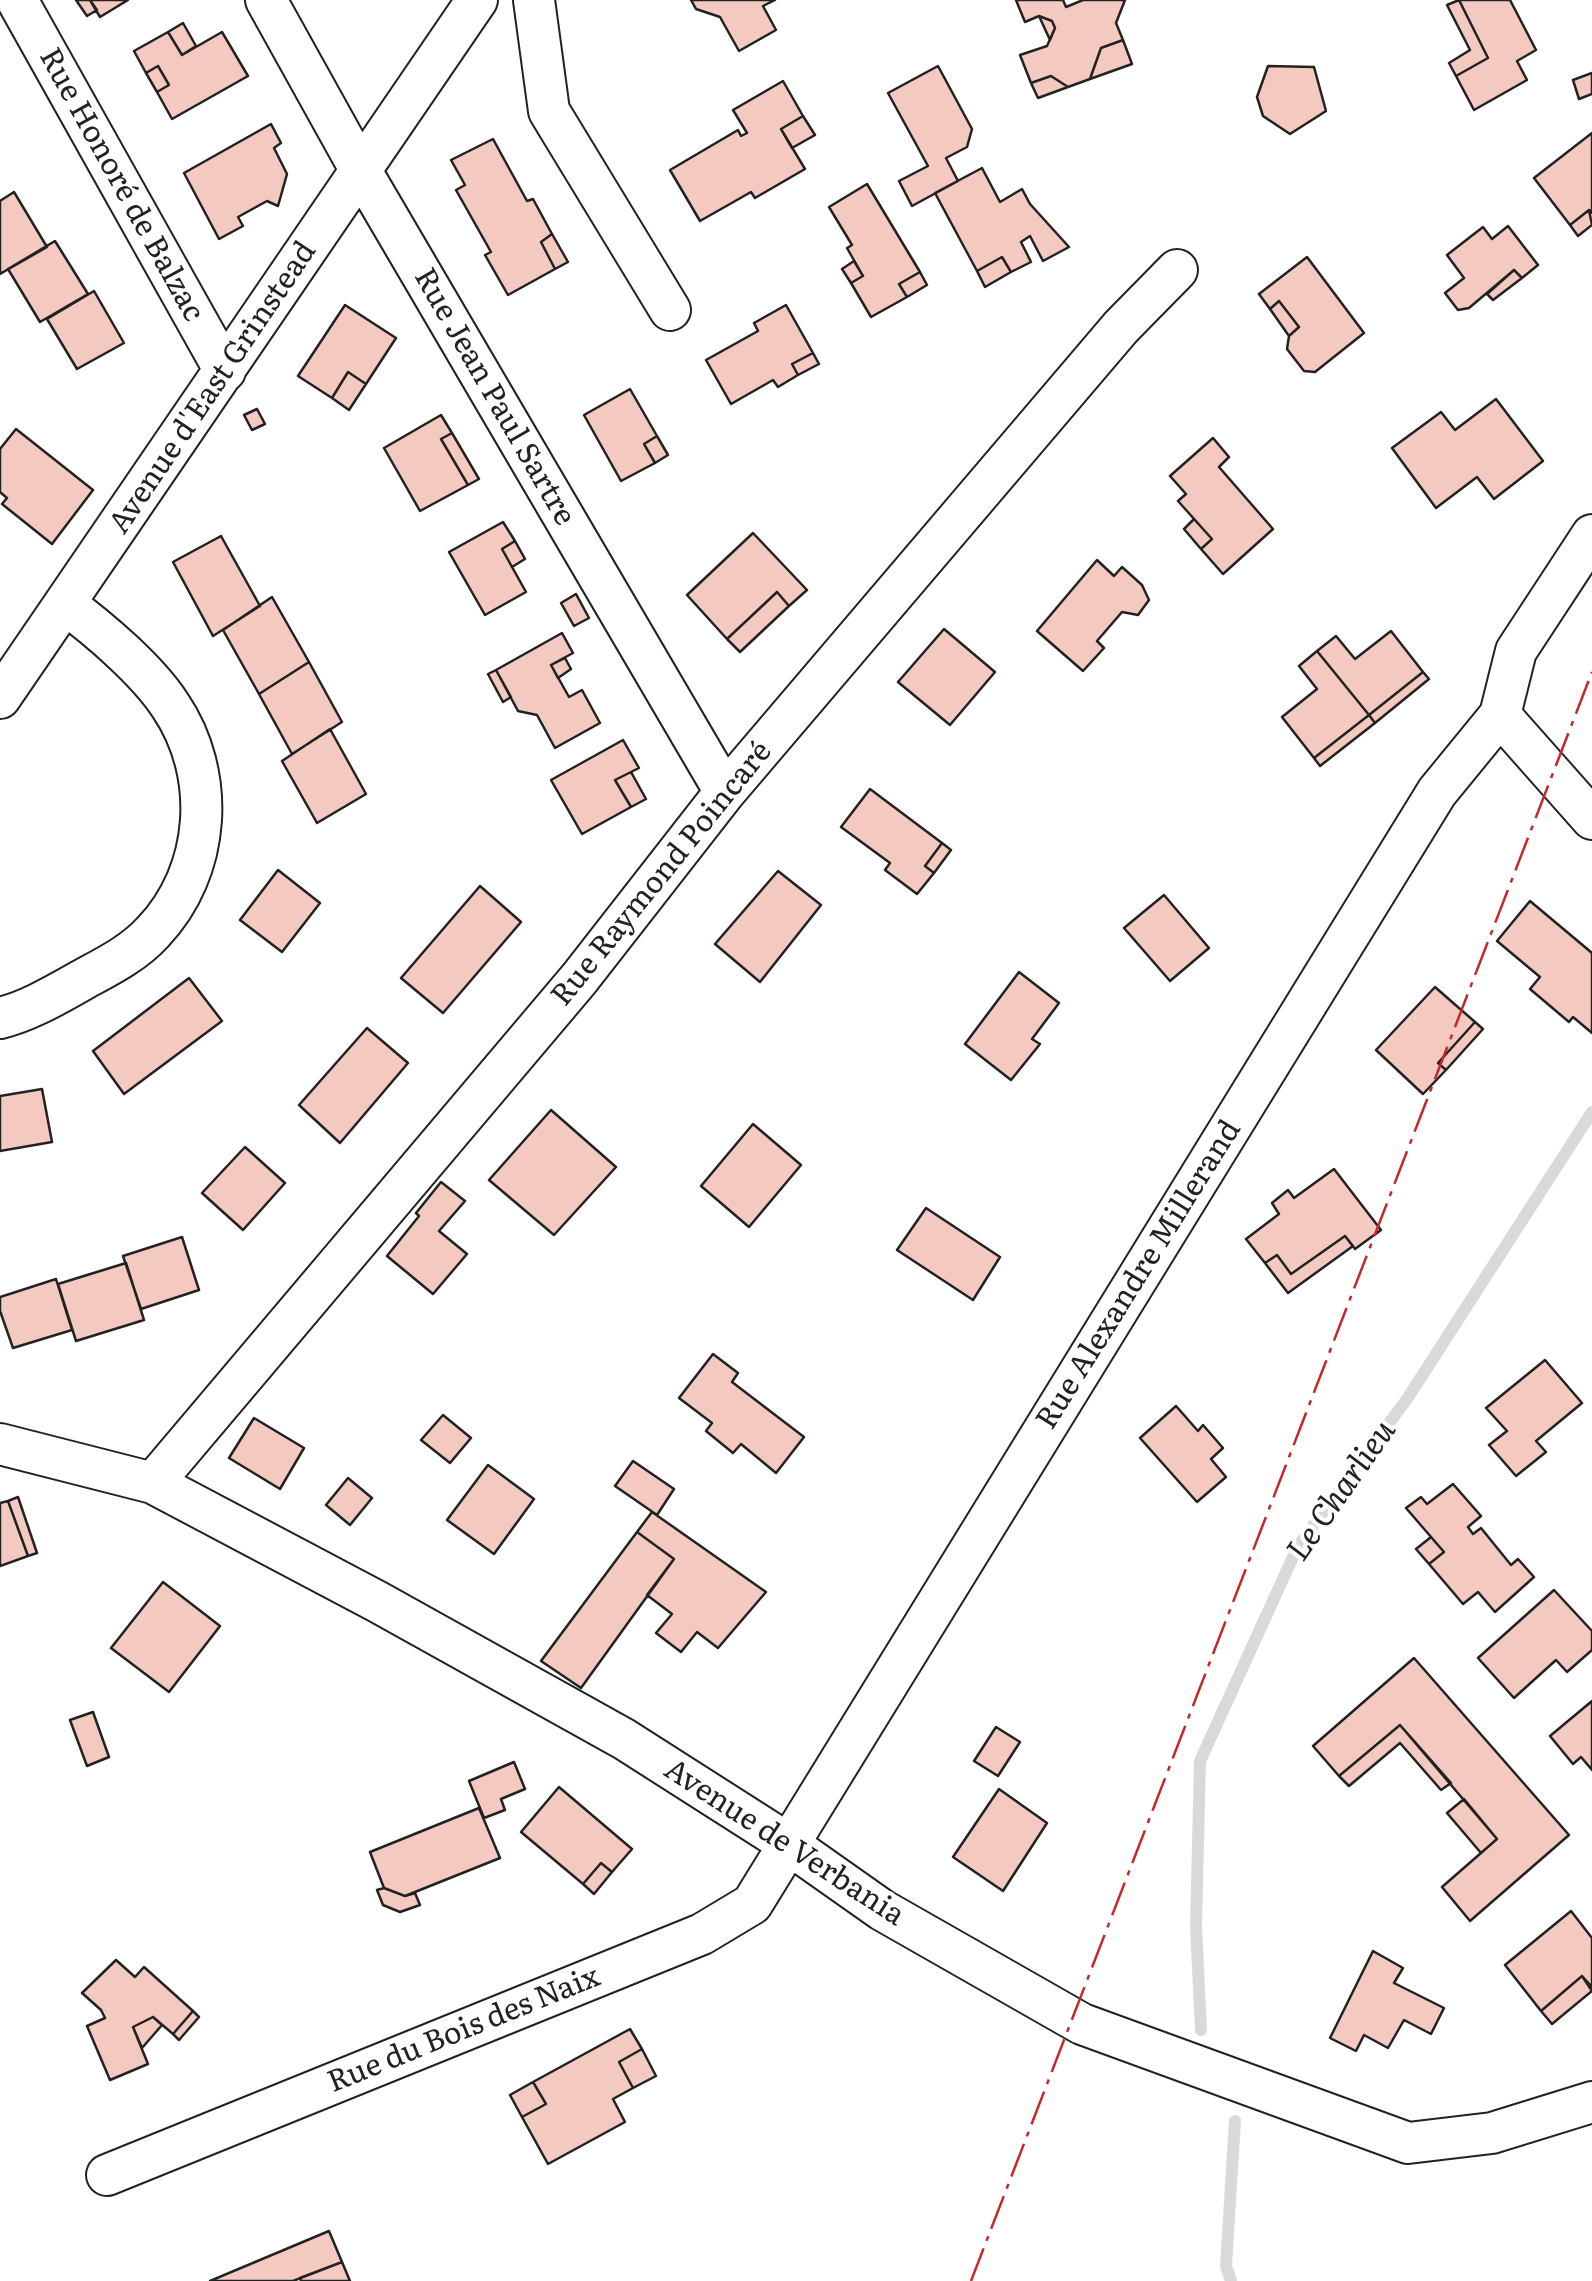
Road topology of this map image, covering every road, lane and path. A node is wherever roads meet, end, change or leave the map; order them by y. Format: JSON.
{"nodes":[{"id":1,"x":17,"y":0,"type":"edge"},
{"id":2,"x":266,"y":0,"type":"edge"},
{"id":3,"x":477,"y":0,"type":"edge"},
{"id":4,"x":534,"y":0,"type":"edge"},
{"id":5,"x":361,"y":171,"type":"junction"},
{"id":6,"x":1177,"y":270,"type":"dead end"},
{"id":7,"x":670,"y":310,"type":"dead end"},
{"id":8,"x":225,"y":371,"type":"junction"},
{"id":9,"x":1592,"y":535,"type":"edge"},
{"id":10,"x":65,"y":604,"type":"junction"},
{"id":11,"x":11,"y":658,"type":"edge"},
{"id":12,"x":0,"y":698,"type":"edge"},
{"id":13,"x":1500,"y":714,"type":"junction"},
{"id":14,"x":725,"y":792,"type":"junction"},
{"id":15,"x":1592,"y":820,"type":"edge"},
{"id":16,"x":0,"y":1018,"type":"edge"},
{"id":17,"x":0,"y":1444,"type":"edge"},
{"id":18,"x":153,"y":1482,"type":"junction"},
{"id":19,"x":788,"y":1843,"type":"junction"},
{"id":20,"x":1592,"y":2102,"type":"edge"},
{"id":21,"x":107,"y":2174,"type":"dead end"}],
"edges":[{"from":1,"to":8,"type":"street","name":"Rue Honoré de Balzac"},
{"from":2,"to":5,"type":"street","name":"Rue Jean Paul Sartre"},
{"from":3,"to":5,"type":"street","name":"Avenue d'East Grinstead"},
{"from":4,"to":7,"type":"street"},
{"from":5,"to":8,"type":"street","name":"Avenue d'East Grinstead"},
{"from":5,"to":14,"type":"street","name":"Rue Jean Paul Sartre"},
{"from":6,"to":14,"type":"street","name":"Rue Raymond Poincaré"},
{"from":8,"to":10,"type":"street","name":"Avenue d'East Grinstead"},
{"from":9,"to":13,"type":"street"},
{"from":10,"to":11,"type":"street","name":"Avenue d'East Grinstead"},
{"from":10,"to":16,"type":"street"},
{"from":11,"to":12,"type":"street","name":"Avenue d'East Grinstead"},
{"from":13,"to":15,"type":"street"},
{"from":13,"to":19,"type":"street","name":"Rue Alexandre Millerand"},
{"from":14,"to":18,"type":"street","name":"Rue Raymond Poincaré"},
{"from":17,"to":18,"type":"street","name":"Avenue de Verbania"},
{"from":18,"to":19,"type":"street","name":"Avenue de Verbania"},
{"from":19,"to":20,"type":"street","name":"Avenue de Verbania"},
{"from":19,"to":21,"type":"street","name":"Rue du Bois des Naix"}]}
